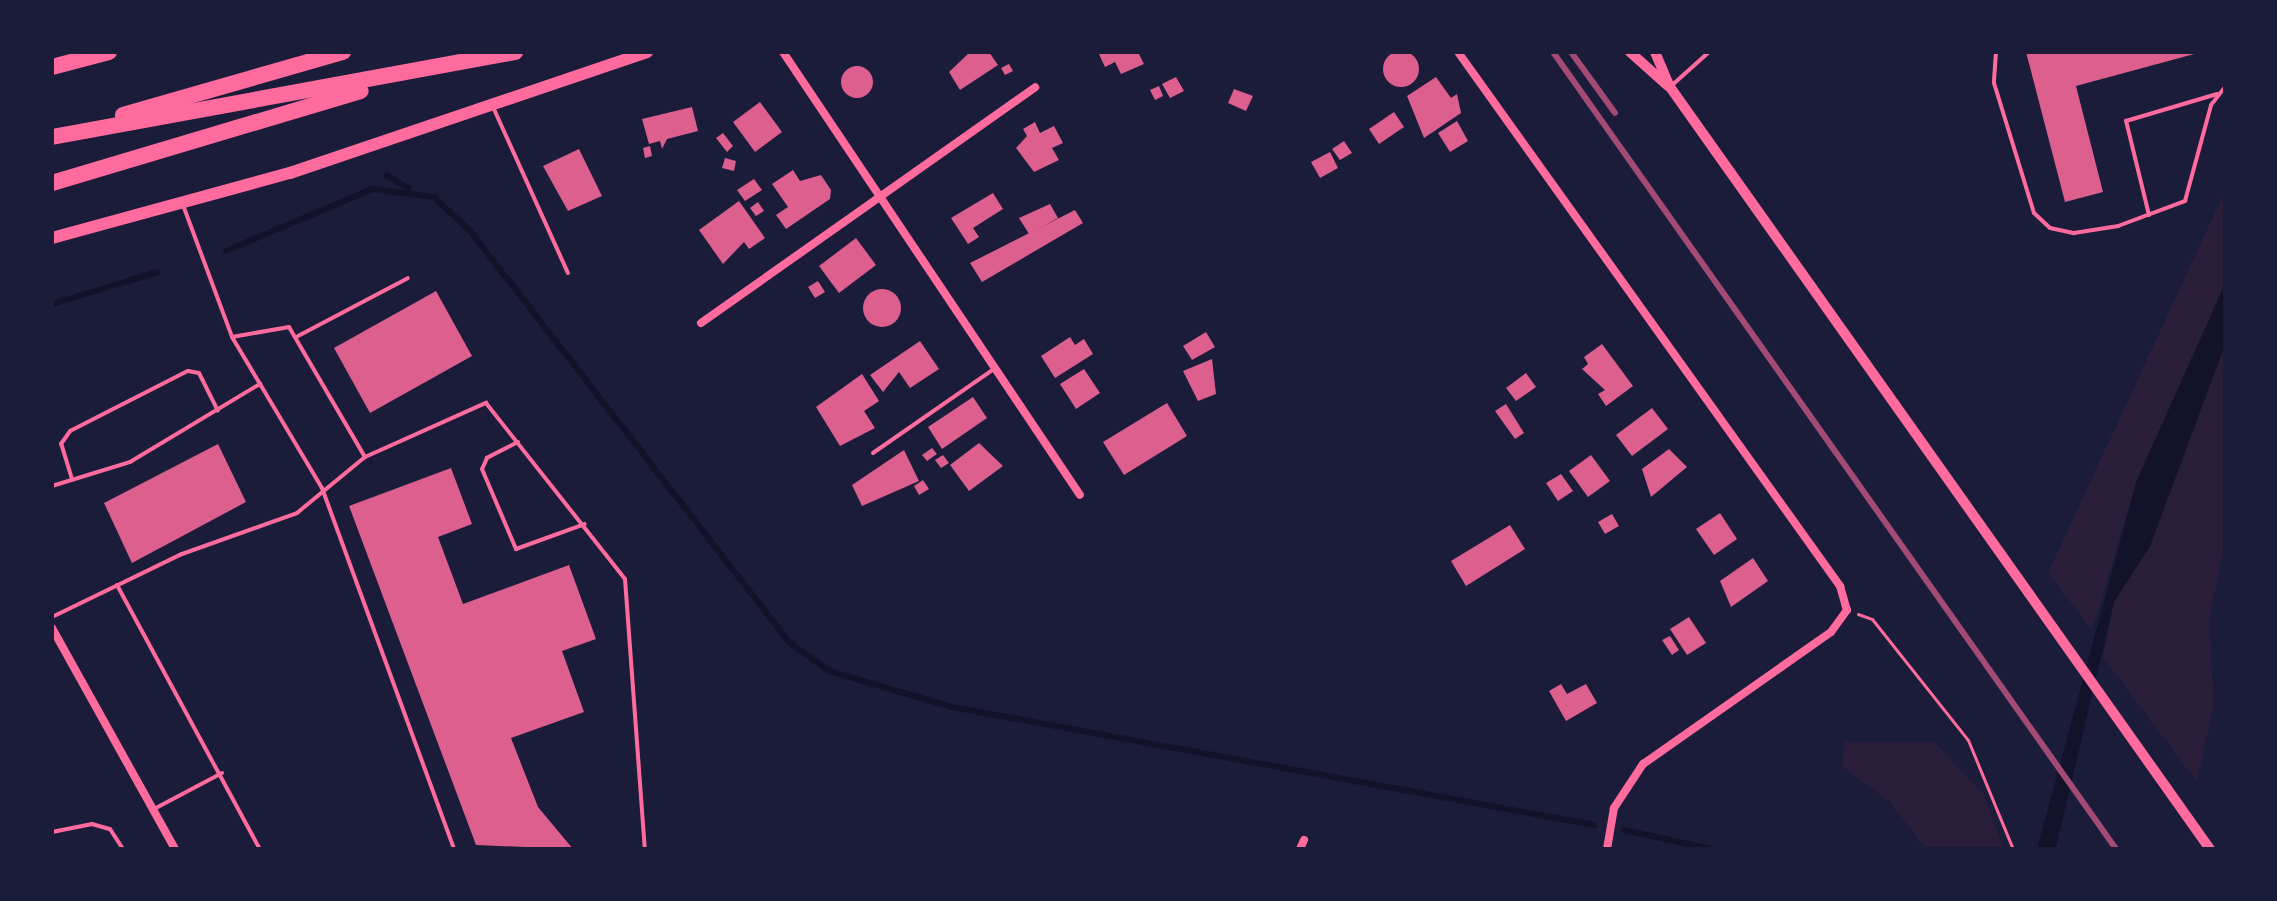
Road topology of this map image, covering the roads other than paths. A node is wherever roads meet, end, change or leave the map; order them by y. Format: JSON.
{"nodes":[{"id":1,"x":109,"y":52,"type":"edge"},
{"id":2,"x":343,"y":52,"type":"edge"},
{"id":3,"x":486,"y":52,"type":"edge"},
{"id":4,"x":515,"y":52,"type":"edge"},
{"id":5,"x":647,"y":52,"type":"edge"},
{"id":6,"x":783,"y":52,"type":"edge"},
{"id":7,"x":1458,"y":52,"type":"edge"},
{"id":8,"x":1630,"y":52,"type":"edge"},
{"id":9,"x":1655,"y":52,"type":"edge"},
{"id":10,"x":1709,"y":52,"type":"edge"},
{"id":11,"x":1996,"y":52,"type":"edge"},
{"id":12,"x":52,"y":67,"type":"edge"},
{"id":13,"x":1035,"y":87,"type":"dead end"},
{"id":14,"x":1670,"y":87,"type":"junction"},
{"id":15,"x":2225,"y":87,"type":"edge"},
{"id":16,"x":2219,"y":93,"type":"junction"},
{"id":17,"x":492,"y":105,"type":"junction"},
{"id":18,"x":52,"y":136,"type":"edge"},
{"id":19,"x":52,"y":183,"type":"edge"},
{"id":20,"x":878,"y":197,"type":"junction"},
{"id":21,"x":182,"y":204,"type":"junction"},
{"id":22,"x":2149,"y":215,"type":"junction"},
{"id":23,"x":52,"y":238,"type":"edge"},
{"id":24,"x":568,"y":273,"type":"dead end"},
{"id":25,"x":408,"y":278,"type":"dead end"},
{"id":26,"x":701,"y":323,"type":"dead end"},
{"id":27,"x":298,"y":336,"type":"junction"},
{"id":28,"x":232,"y":337,"type":"junction"},
{"id":29,"x":994,"y":369,"type":"junction"},
{"id":30,"x":260,"y":384,"type":"junction"},
{"id":31,"x":218,"y":411,"type":"junction"},
{"id":32,"x":518,"y":442,"type":"junction"},
{"id":33,"x":873,"y":453,"type":"dead end"},
{"id":34,"x":365,"y":457,"type":"junction"},
{"id":35,"x":72,"y":479,"type":"junction"},
{"id":36,"x":52,"y":486,"type":"edge"},
{"id":37,"x":322,"y":488,"type":"junction"},
{"id":38,"x":1080,"y":495,"type":"dead end"},
{"id":39,"x":585,"y":524,"type":"junction"},
{"id":40,"x":117,"y":585,"type":"junction"},
{"id":41,"x":52,"y":617,"type":"edge"},
{"id":42,"x":52,"y":630,"type":"edge"},
{"id":43,"x":222,"y":773,"type":"junction"},
{"id":44,"x":153,"y":810,"type":"junction"},
{"id":45,"x":52,"y":832,"type":"edge"},
{"id":46,"x":123,"y":849,"type":"edge"},
{"id":47,"x":175,"y":849,"type":"edge"},
{"id":48,"x":260,"y":849,"type":"edge"},
{"id":49,"x":454,"y":849,"type":"edge"},
{"id":50,"x":645,"y":849,"type":"edge"},
{"id":51,"x":1607,"y":849,"type":"edge"},
{"id":52,"x":2210,"y":849,"type":"edge"}],
"edges":[{"from":1,"to":12,"type":"highway"},
{"from":2,"to":18,"type":"highway"},
{"from":3,"to":19,"type":"highway"},
{"from":4,"to":18,"type":"highway"},
{"from":5,"to":17,"type":"main road"},
{"from":6,"to":20,"type":"street"},
{"from":7,"to":51,"type":"street"},
{"from":8,"to":14,"type":"street"},
{"from":9,"to":14,"type":"street"},
{"from":10,"to":14,"type":"lane"},
{"from":11,"to":22,"type":"lane"},
{"from":13,"to":20,"type":"street"},
{"from":14,"to":52,"type":"street"},
{"from":15,"to":16,"type":"lane"},
{"from":16,"to":22,"type":"lane"},
{"from":16,"to":22,"type":"lane"},
{"from":17,"to":21,"type":"main road"},
{"from":17,"to":24,"type":"lane"},
{"from":20,"to":26,"type":"street"},
{"from":20,"to":29,"type":"street"},
{"from":21,"to":23,"type":"main road"},
{"from":21,"to":28,"type":"lane"},
{"from":25,"to":27,"type":"lane"},
{"from":27,"to":28,"type":"lane"},
{"from":27,"to":34,"type":"lane"},
{"from":28,"to":30,"type":"lane"},
{"from":29,"to":33,"type":"lane"},
{"from":29,"to":38,"type":"street"},
{"from":30,"to":31,"type":"lane"},
{"from":30,"to":37,"type":"lane"},
{"from":31,"to":35,"type":"lane"},
{"from":31,"to":35,"type":"lane"},
{"from":32,"to":34,"type":"lane"},
{"from":32,"to":39,"type":"lane"},
{"from":32,"to":39,"type":"lane"},
{"from":34,"to":37,"type":"lane"},
{"from":35,"to":36,"type":"lane"},
{"from":37,"to":40,"type":"lane"},
{"from":37,"to":49,"type":"lane"},
{"from":39,"to":50,"type":"lane"},
{"from":40,"to":41,"type":"lane"},
{"from":40,"to":43,"type":"lane"},
{"from":42,"to":44,"type":"street"},
{"from":43,"to":44,"type":"lane"},
{"from":43,"to":48,"type":"lane"},
{"from":44,"to":47,"type":"street"},
{"from":45,"to":46,"type":"lane"}]}
